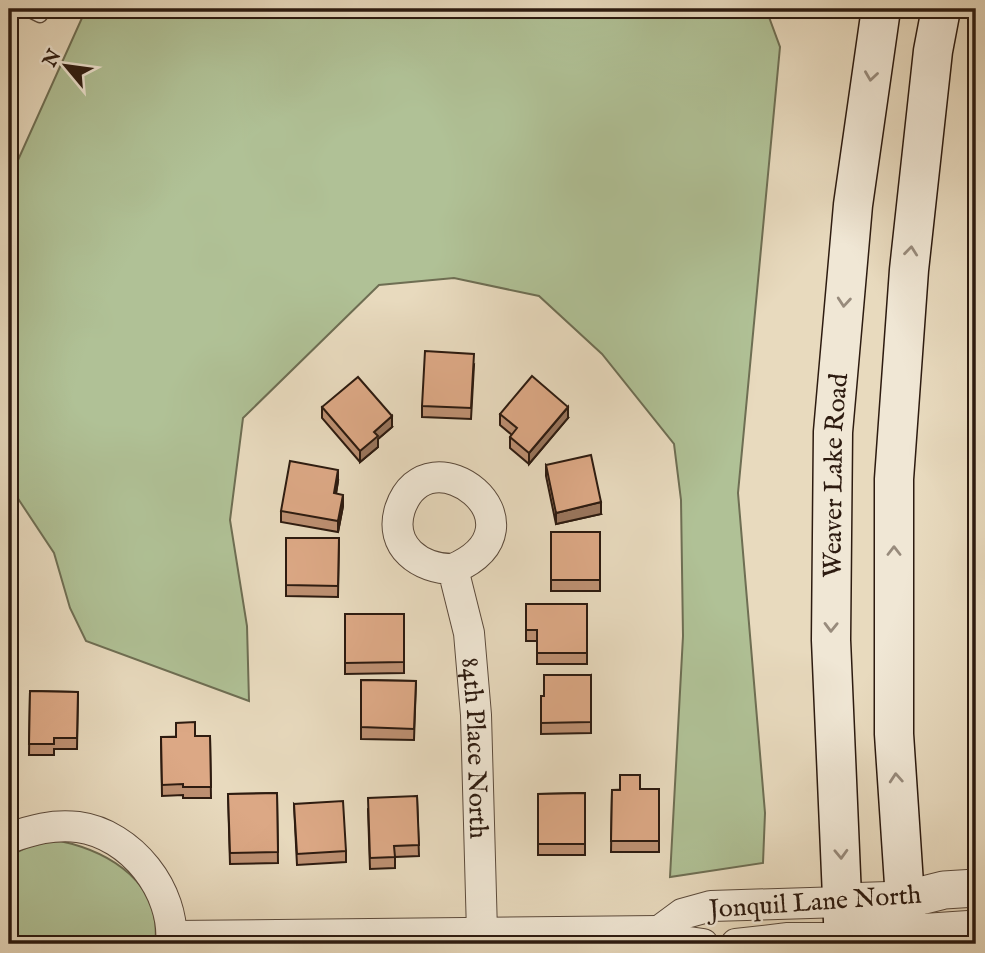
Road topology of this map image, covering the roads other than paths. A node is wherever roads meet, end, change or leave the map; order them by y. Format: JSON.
{"nodes":[{"id":1,"x":881,"y":9,"type":"edge"},
{"id":2,"x":942,"y":9,"type":"edge"},
{"id":3,"x":453,"y":569,"type":"dead end"},
{"id":4,"x":9,"y":838,"type":"edge"},
{"id":5,"x":976,"y":888,"type":"edge"},
{"id":6,"x":906,"y":926,"type":"edge"},
{"id":7,"x":843,"y":928,"type":"edge"},
{"id":8,"x":976,"y":929,"type":"edge"},
{"id":9,"x":659,"y":930,"type":"junction"},
{"id":10,"x":482,"y":933,"type":"junction"},
{"id":11,"x":171,"y":940,"type":"edge"},
{"id":12,"x":703,"y":944,"type":"edge"},
{"id":13,"x":736,"y":944,"type":"edge"}],
"edges":[{"from":1,"to":7,"type":"main road","name":"Weaver Lake Road","one_way":true},
{"from":6,"to":2,"type":"main road","one_way":true},
{"from":3,"to":10,"type":"street","name":"84th Place North"},
{"from":4,"to":11,"type":"street","name":"Jonquil Lane North"},
{"from":5,"to":6,"type":"street","name":"Jonquil Lane North"},
{"from":6,"to":7,"type":"street","name":"Jonquil Lane North"},
{"from":6,"to":8,"type":"street","name":"Jonquil Lane North"},
{"from":7,"to":9,"type":"street","name":"Jonquil Lane North"},
{"from":7,"to":13,"type":"street","name":"Jonquil Lane North"},
{"from":9,"to":10,"type":"street","name":"Jonquil Lane North"},
{"from":9,"to":12,"type":"street","name":"Jonquil Lane North"},
{"from":10,"to":11,"type":"street","name":"Jonquil Lane North"}]}
